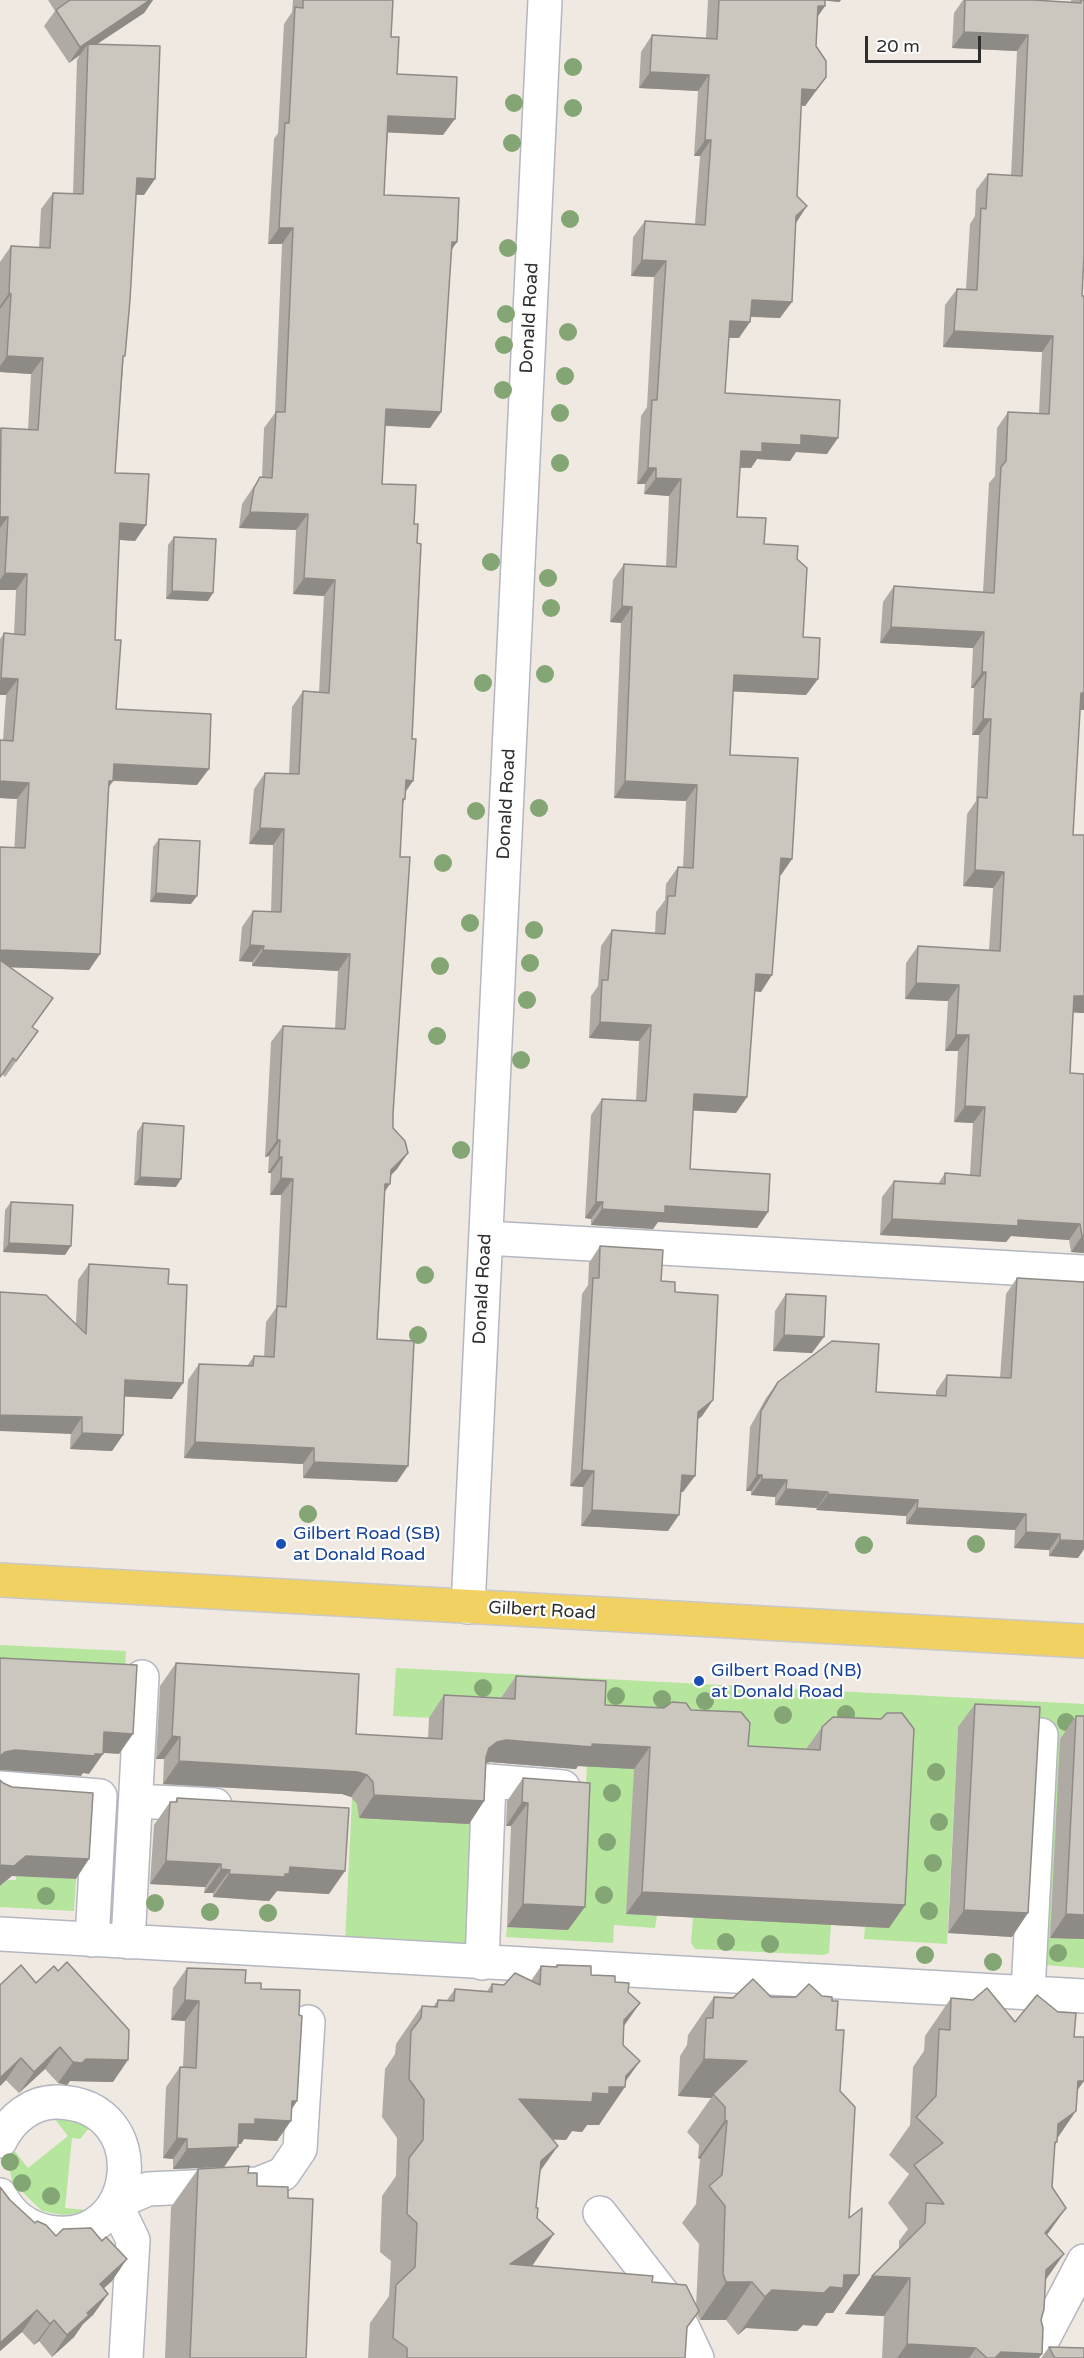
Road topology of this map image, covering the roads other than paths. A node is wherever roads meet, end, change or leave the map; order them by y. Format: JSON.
{"nodes":[{"id":1,"x":545,"y":0,"type":"edge"},
{"id":2,"x":486,"y":1238,"type":"junction"},
{"id":3,"x":1084,"y":1272,"type":"edge"},
{"id":4,"x":0,"y":1581,"type":"edge"},
{"id":5,"x":468,"y":1607,"type":"junction"},
{"id":6,"x":1084,"y":1641,"type":"edge"},
{"id":7,"x":142,"y":1677,"type":"dead end"},
{"id":8,"x":1041,"y":1735,"type":"edge"},
{"id":9,"x":0,"y":1788,"type":"edge"},
{"id":10,"x":578,"y":1788,"type":"edge"},
{"id":11,"x":136,"y":1801,"type":"junction"},
{"id":12,"x":250,"y":1807,"type":"edge"},
{"id":13,"x":0,"y":1934,"type":"edge"},
{"id":14,"x":92,"y":1940,"type":"junction"},
{"id":15,"x":128,"y":1942,"type":"junction"},
{"id":16,"x":482,"y":1963,"type":"junction"},
{"id":17,"x":1028,"y":1993,"type":"junction"},
{"id":18,"x":1084,"y":1996,"type":"edge"},
{"id":19,"x":308,"y":2022,"type":"dead end"},
{"id":20,"x":0,"y":2141,"type":"edge"},
{"id":21,"x":0,"y":2195,"type":"edge"},
{"id":22,"x":115,"y":2203,"type":"junction"},
{"id":23,"x":600,"y":2213,"type":"dead end"},
{"id":24,"x":1084,"y":2261,"type":"edge"},
{"id":25,"x":126,"y":2358,"type":"edge"},
{"id":26,"x":697,"y":2358,"type":"edge"},
{"id":27,"x":1033,"y":2358,"type":"edge"}],
"edges":[{"from":1,"to":2,"type":"street","name":"Donald Road"},
{"from":2,"to":3,"type":"street"},
{"from":2,"to":5,"type":"street","name":"Donald Road"},
{"from":4,"to":5,"type":"main road","name":"Gilbert Road"},
{"from":5,"to":6,"type":"main road","name":"Gilbert Road"},
{"from":7,"to":11,"type":"street"},
{"from":8,"to":17,"type":"street"},
{"from":9,"to":14,"type":"street"},
{"from":10,"to":16,"type":"street"},
{"from":11,"to":12,"type":"street"},
{"from":11,"to":15,"type":"street"},
{"from":13,"to":14,"type":"street"},
{"from":14,"to":15,"type":"street"},
{"from":15,"to":16,"type":"street"},
{"from":16,"to":17,"type":"street"},
{"from":17,"to":18,"type":"street"},
{"from":19,"to":22,"type":"street"},
{"from":20,"to":22,"type":"street"},
{"from":21,"to":22,"type":"street"},
{"from":22,"to":25,"type":"street"},
{"from":23,"to":26,"type":"street"},
{"from":24,"to":27,"type":"street"}]}
